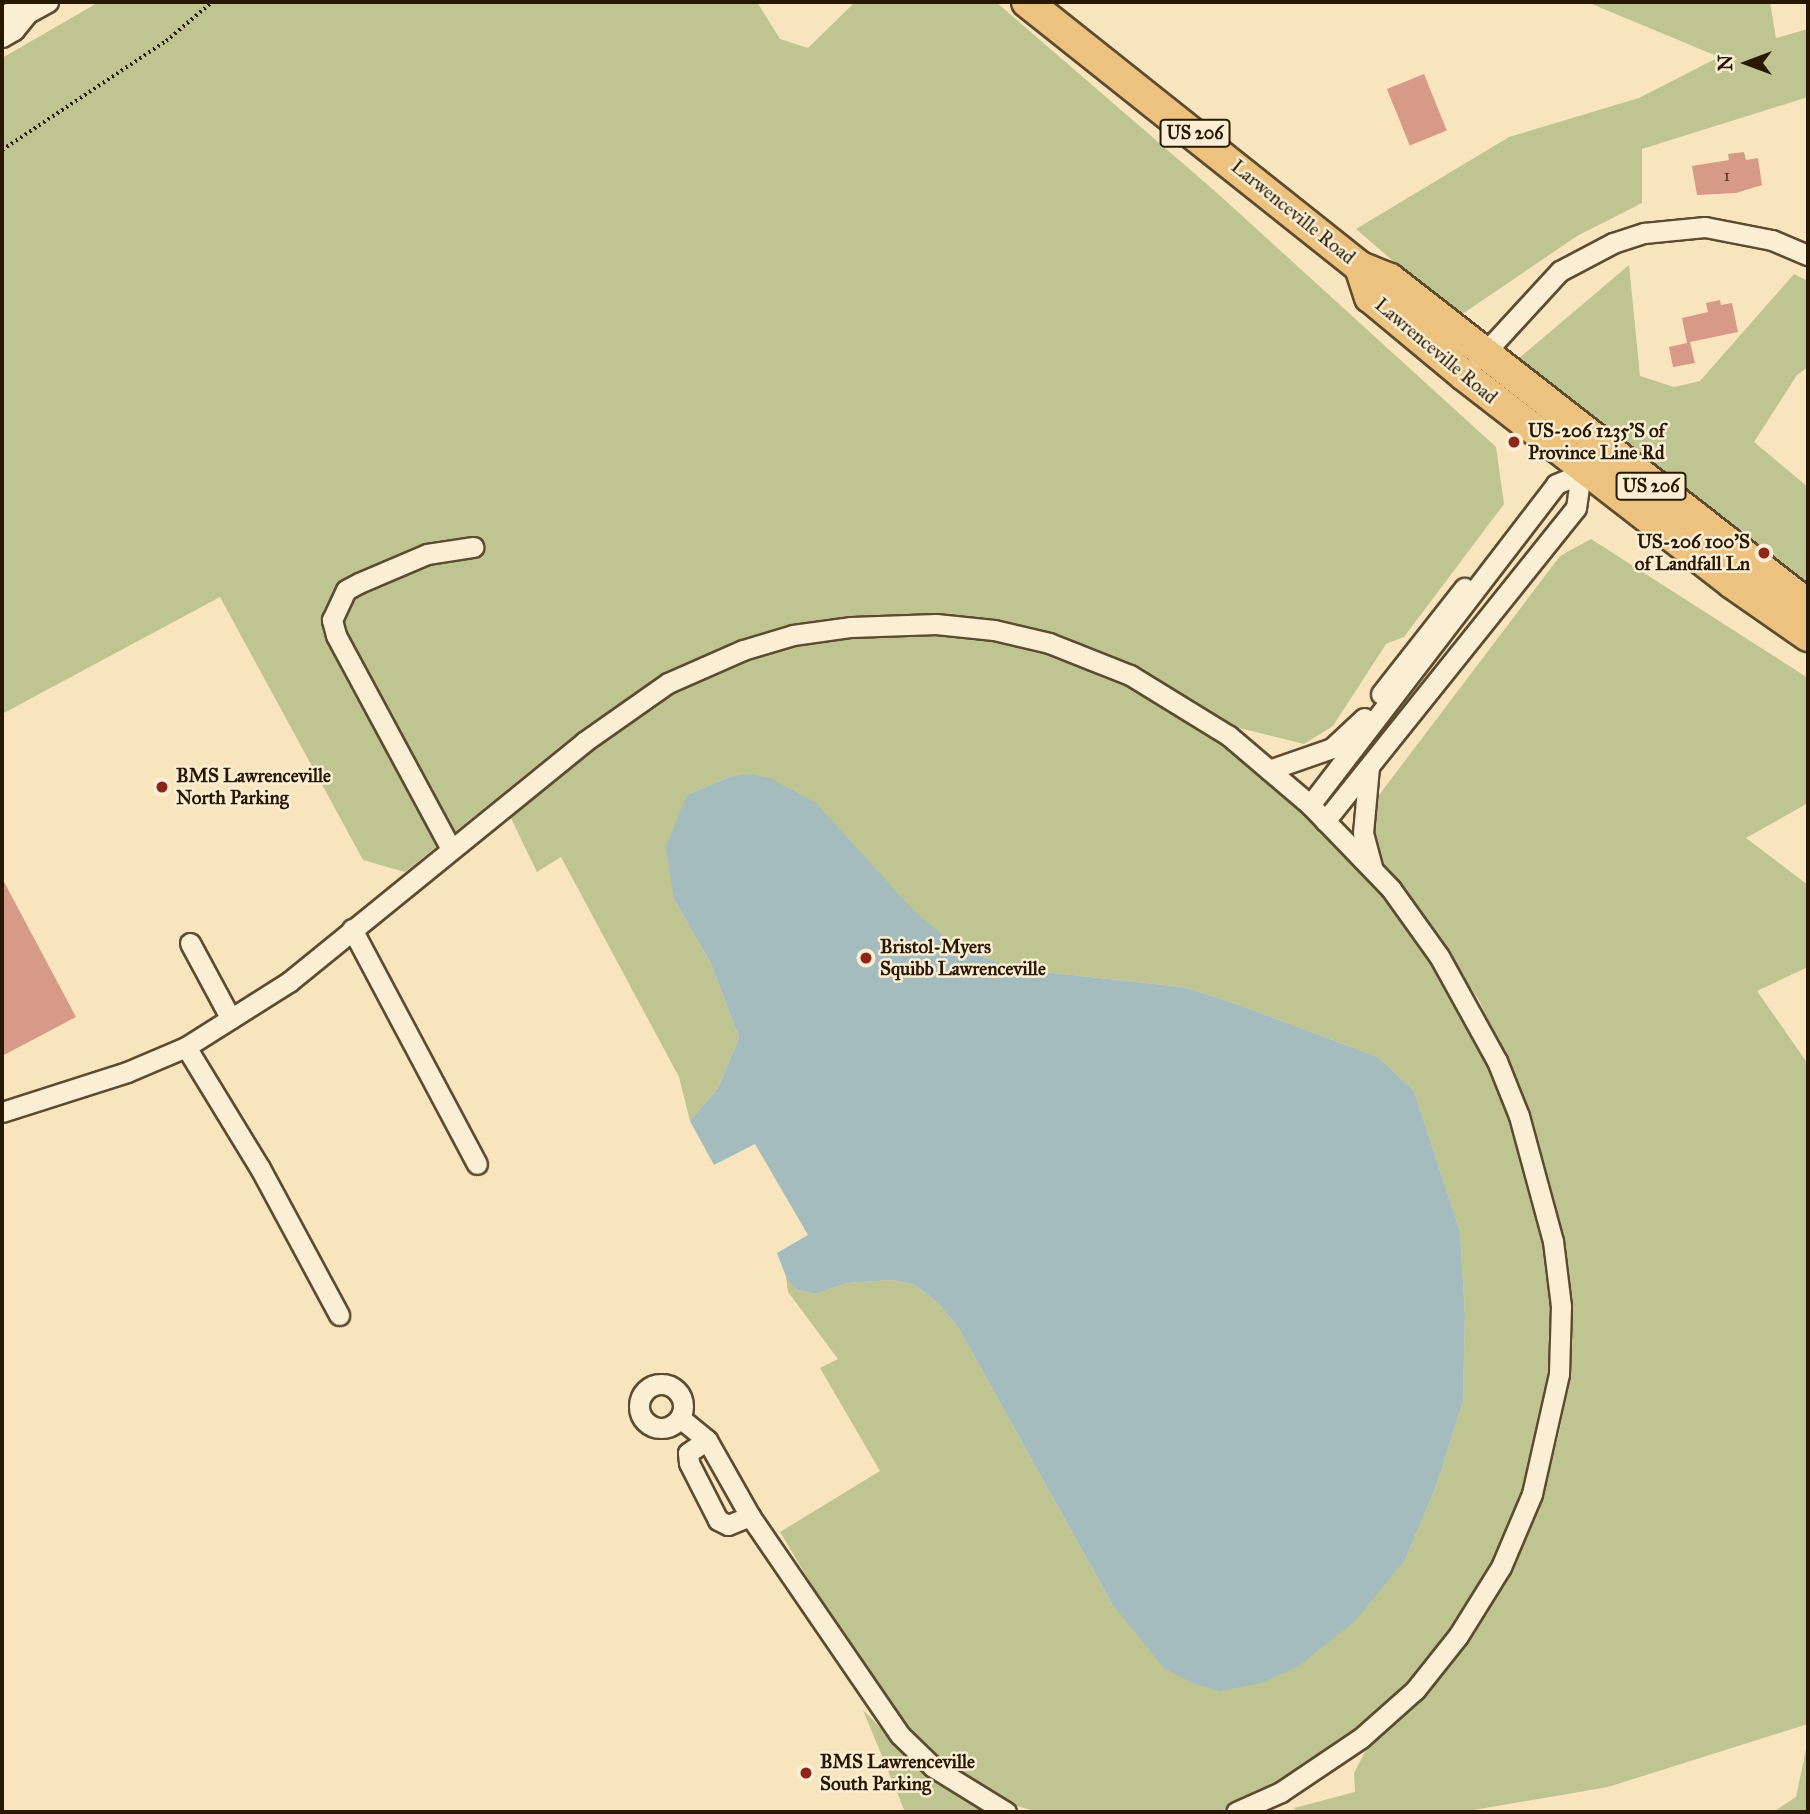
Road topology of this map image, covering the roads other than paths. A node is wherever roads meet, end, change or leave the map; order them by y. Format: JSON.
{"nodes":[{"id":1,"x":48,"y":2,"type":"edge"},
{"id":2,"x":1027,"y":2,"type":"edge"},
{"id":3,"x":28,"y":13,"type":"junction"},
{"id":4,"x":2,"y":16,"type":"edge"},
{"id":5,"x":2,"y":37,"type":"edge"},
{"id":6,"x":1808,"y":255,"type":"edge"},
{"id":7,"x":1360,"y":267,"type":"junction"},
{"id":8,"x":1485,"y":352,"type":"junction"},
{"id":9,"x":1464,"y":375,"type":"junction"},
{"id":10,"x":1588,"y":464,"type":"junction"},
{"id":11,"x":473,"y":547,"type":"dead end"},
{"id":12,"x":1481,"y":577,"type":"junction"},
{"id":13,"x":1503,"y":593,"type":"junction"},
{"id":14,"x":1808,"y":605,"type":"edge"},
{"id":15,"x":1808,"y":636,"type":"edge"},
{"id":16,"x":1390,"y":703,"type":"junction"},
{"id":17,"x":1407,"y":718,"type":"junction"},
{"id":18,"x":1369,"y":767,"type":"junction"},
{"id":19,"x":1269,"y":770,"type":"junction"},
{"id":20,"x":1310,"y":805,"type":"junction"},
{"id":21,"x":1325,"y":821,"type":"junction"},
{"id":22,"x":451,"y":849,"type":"junction"},
{"id":23,"x":1373,"y":871,"type":"junction"},
{"id":24,"x":352,"y":929,"type":"junction"},
{"id":25,"x":190,"y":943,"type":"dead end"},
{"id":26,"x":230,"y":1019,"type":"junction"},
{"id":27,"x":186,"y":1047,"type":"junction"},
{"id":28,"x":2,"y":1112,"type":"edge"},
{"id":29,"x":477,"y":1164,"type":"dead end"},
{"id":30,"x":339,"y":1315,"type":"dead end"},
{"id":31,"x":680,"y":1418,"type":"dead end"},
{"id":32,"x":707,"y":1440,"type":"junction"},
{"id":33,"x":750,"y":1516,"type":"junction"},
{"id":34,"x":1248,"y":1810,"type":"edge"},
{"id":35,"x":1006,"y":1812,"type":"edge"}],
"edges":[{"from":1,"to":3,"type":"street"},
{"from":2,"to":7,"type":"highway","name":"Larwenceville Road","number":"US 206"},
{"from":3,"to":4,"type":"street"},
{"from":3,"to":5,"type":"street"},
{"from":6,"to":8,"type":"street"},
{"from":7,"to":8,"type":"highway","name":"Lawrenceville Road","number":"US 206"},
{"from":7,"to":9,"type":"highway","name":"Lawrenceville Road"},
{"from":8,"to":9,"type":"street"},
{"from":8,"to":10,"type":"highway","name":"Lawrenceville Road","number":"US 206"},
{"from":9,"to":10,"type":"highway","name":"Lawrenceville Road"},
{"from":10,"to":12,"type":"street"},
{"from":10,"to":13,"type":"street"},
{"from":10,"to":14,"type":"highway","name":"Lawrenceville Road","number":"US 206"},
{"from":10,"to":15,"type":"highway","name":"Lawrenceville Road"},
{"from":11,"to":22,"type":"street"},
{"from":12,"to":13,"type":"street"},
{"from":12,"to":16,"type":"street"},
{"from":12,"to":19,"type":"street"},
{"from":13,"to":17,"type":"street"},
{"from":16,"to":17,"type":"street"},
{"from":16,"to":20,"type":"street"},
{"from":17,"to":18,"type":"street"},
{"from":18,"to":21,"type":"street"},
{"from":18,"to":23,"type":"street"},
{"from":19,"to":20,"type":"street"},
{"from":19,"to":22,"type":"street"},
{"from":20,"to":21,"type":"street"},
{"from":21,"to":23,"type":"street"},
{"from":22,"to":24,"type":"street"},
{"from":23,"to":34,"type":"street"},
{"from":24,"to":26,"type":"street"},
{"from":24,"to":29,"type":"street"},
{"from":25,"to":26,"type":"street"},
{"from":26,"to":27,"type":"street"},
{"from":27,"to":28,"type":"street"},
{"from":27,"to":30,"type":"street"},
{"from":31,"to":32,"type":"street"},
{"from":32,"to":33,"type":"street"},
{"from":32,"to":33,"type":"street"},
{"from":33,"to":35,"type":"street"}]}
